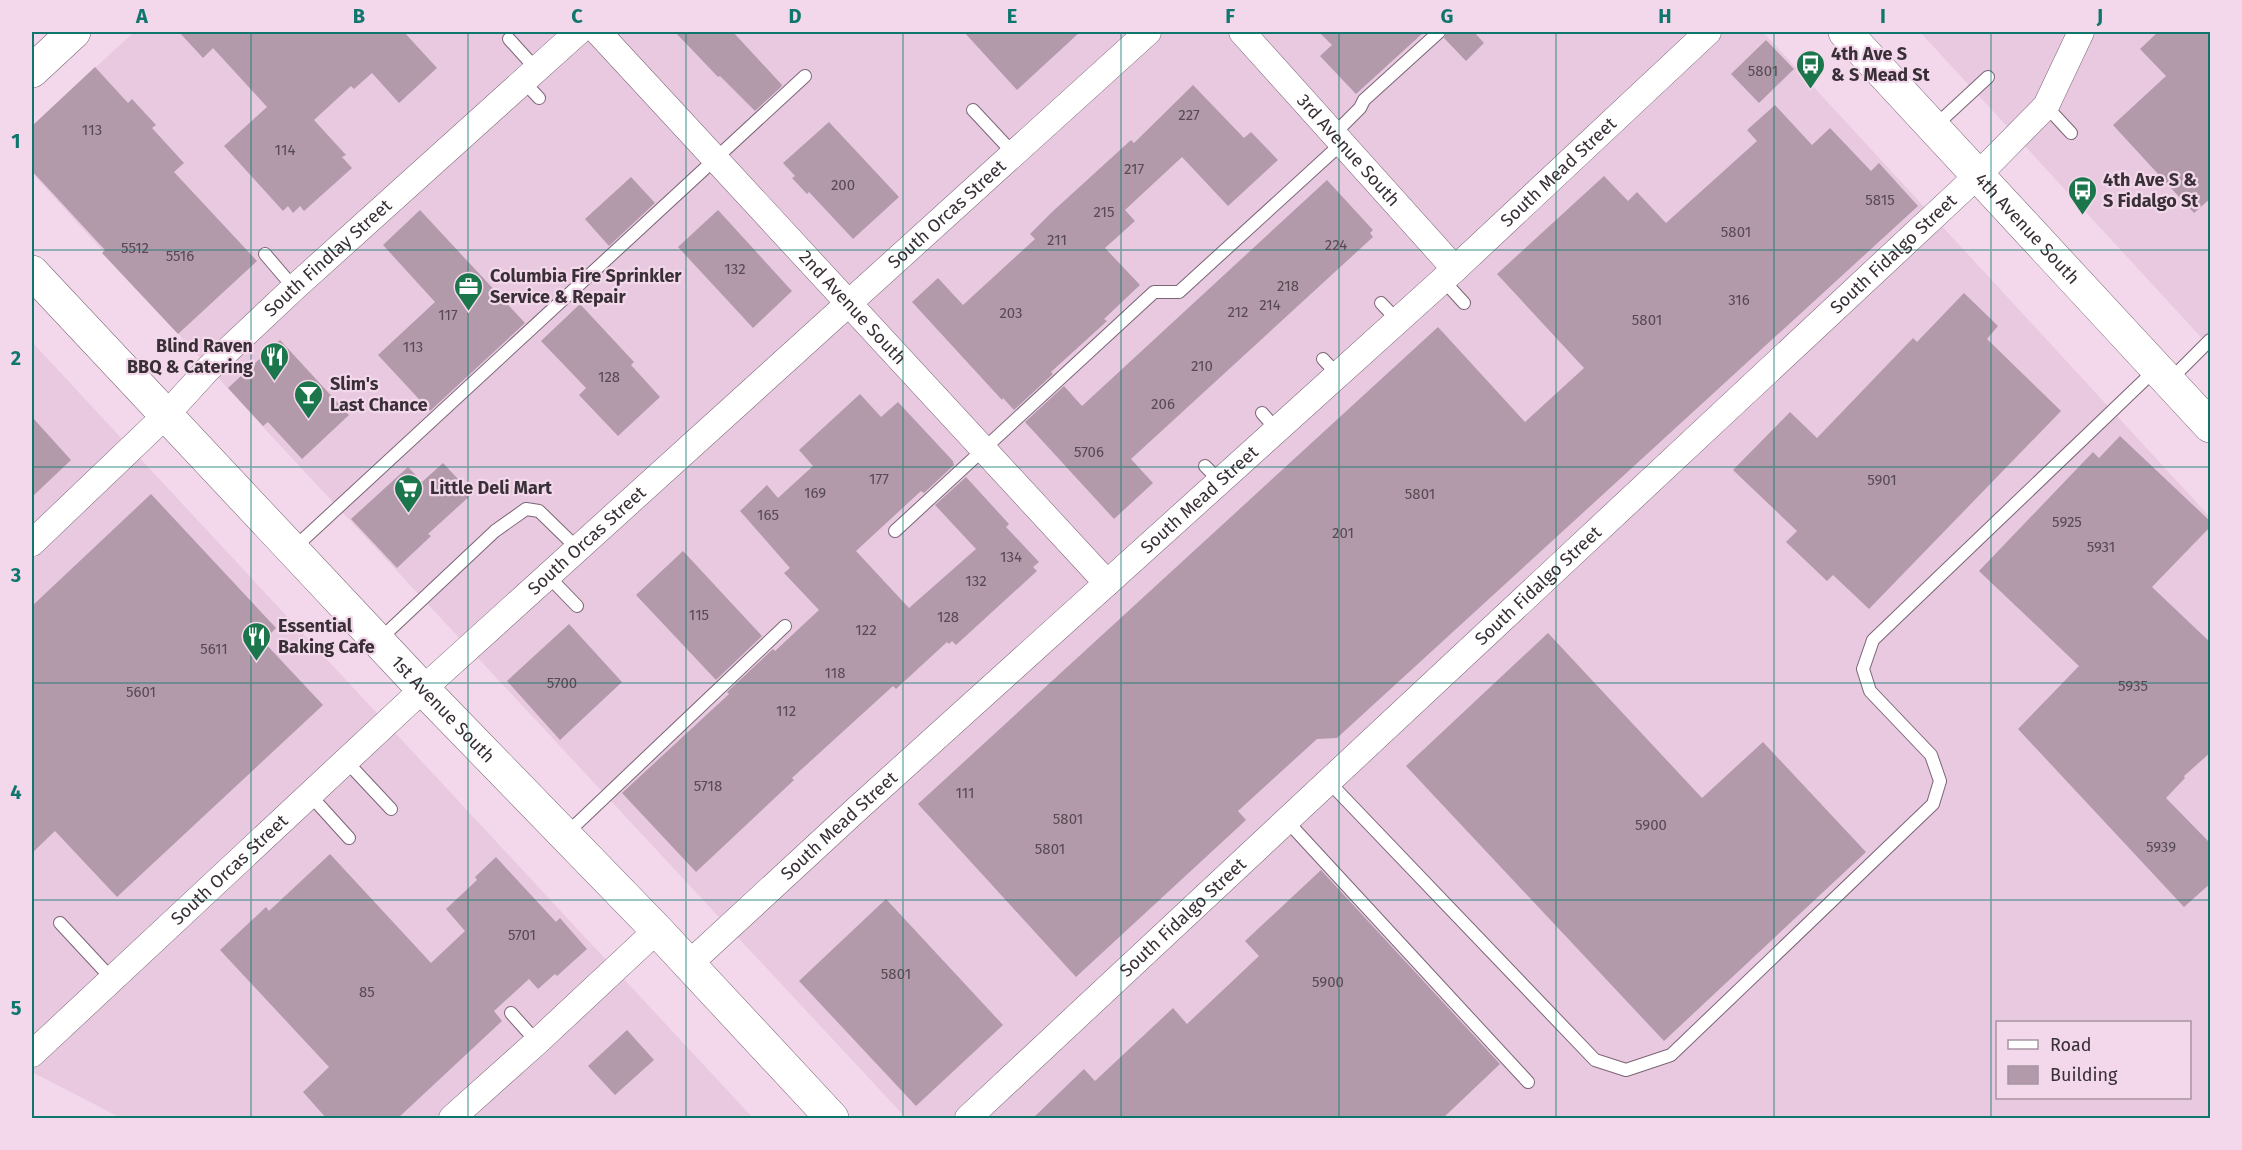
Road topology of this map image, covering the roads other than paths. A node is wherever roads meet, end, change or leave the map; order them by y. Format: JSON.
{"nodes":[{"id":1,"x":74,"y":32,"type":"edge"},
{"id":2,"x":578,"y":32,"type":"edge"},
{"id":3,"x":598,"y":32,"type":"edge"},
{"id":4,"x":1148,"y":32,"type":"edge"},
{"id":5,"x":1242,"y":32,"type":"edge"},
{"id":6,"x":1439,"y":32,"type":"edge"},
{"id":7,"x":1708,"y":32,"type":"edge"},
{"id":8,"x":1845,"y":32,"type":"edge"},
{"id":9,"x":2080,"y":32,"type":"edge"},
{"id":10,"x":509,"y":39,"type":"dead end"},
{"id":11,"x":32,"y":71,"type":"edge"},
{"id":12,"x":805,"y":76,"type":"dead end"},
{"id":13,"x":1988,"y":77,"type":"dead end"},
{"id":14,"x":534,"y":83,"type":"junction"},
{"id":15,"x":2046,"y":106,"type":"junction"},
{"id":16,"x":973,"y":110,"type":"dead end"},
{"id":17,"x":1934,"y":127,"type":"junction"},
{"id":18,"x":2071,"y":133,"type":"dead end"},
{"id":19,"x":1337,"y":139,"type":"junction"},
{"id":20,"x":1014,"y":154,"type":"junction"},
{"id":21,"x":716,"y":159,"type":"junction"},
{"id":22,"x":1978,"y":175,"type":"junction"},
{"id":23,"x":265,"y":254,"type":"dead end"},
{"id":24,"x":32,"y":272,"type":"edge"},
{"id":25,"x":1449,"y":274,"type":"junction"},
{"id":26,"x":294,"y":288,"type":"junction"},
{"id":27,"x":1464,"y":303,"type":"dead end"},
{"id":28,"x":850,"y":304,"type":"junction"},
{"id":29,"x":2211,"y":340,"type":"edge"},
{"id":30,"x":2163,"y":375,"type":"junction"},
{"id":31,"x":166,"y":414,"type":"junction"},
{"id":32,"x":2211,"y":426,"type":"edge"},
{"id":33,"x":984,"y":449,"type":"junction"},
{"id":34,"x":895,"y":531,"type":"dead end"},
{"id":35,"x":32,"y":543,"type":"edge"},
{"id":36,"x":293,"y":549,"type":"junction"},
{"id":37,"x":578,"y":549,"type":"junction"},
{"id":38,"x":548,"y":576,"type":"junction"},
{"id":39,"x":1107,"y":583,"type":"junction"},
{"id":40,"x":577,"y":606,"type":"dead end"},
{"id":41,"x":785,"y":626,"type":"dead end"},
{"id":42,"x":378,"y":641,"type":"junction"},
{"id":43,"x":423,"y":689,"type":"junction"},
{"id":44,"x":346,"y":761,"type":"junction"},
{"id":45,"x":1329,"y":781,"type":"junction"},
{"id":46,"x":310,"y":795,"type":"junction"},
{"id":47,"x":391,"y":809,"type":"dead end"},
{"id":48,"x":1287,"y":821,"type":"junction"},
{"id":49,"x":564,"y":836,"type":"junction"},
{"id":50,"x":349,"y":838,"type":"dead end"},
{"id":51,"x":60,"y":923,"type":"dead end"},
{"id":52,"x":657,"y":930,"type":"junction"},
{"id":53,"x":689,"y":964,"type":"junction"},
{"id":54,"x":112,"y":980,"type":"junction"},
{"id":55,"x":511,"y":1013,"type":"dead end"},
{"id":56,"x":537,"y":1042,"type":"junction"},
{"id":57,"x":32,"y":1054,"type":"edge"},
{"id":58,"x":1528,"y":1082,"type":"dead end"},
{"id":59,"x":452,"y":1119,"type":"edge"},
{"id":60,"x":832,"y":1119,"type":"edge"},
{"id":61,"x":968,"y":1119,"type":"edge"}],
"edges":[{"from":1,"to":11,"type":"main road"},
{"from":2,"to":14,"type":"street","name":"South Findlay Street"},
{"from":3,"to":21,"type":"street","name":"2nd Avenue South"},
{"from":4,"to":20,"type":"street","name":"South Orcas Street"},
{"from":5,"to":19,"type":"street","name":"3rd Avenue South"},
{"from":6,"to":19,"type":"lane"},
{"from":7,"to":25,"type":"street","name":"South Mead Street"},
{"from":8,"to":17,"type":"main road","name":"4th Avenue South"},
{"from":9,"to":15,"type":"street","name":"South Fidalgo Street"},
{"from":10,"to":14,"type":"lane"},
{"from":12,"to":21,"type":"lane"},
{"from":13,"to":17,"type":"lane"},
{"from":14,"to":26,"type":"street","name":"South Findlay Street"},
{"from":15,"to":18,"type":"lane"},
{"from":15,"to":22,"type":"street","name":"South Fidalgo Street"},
{"from":16,"to":20,"type":"lane"},
{"from":17,"to":22,"type":"main road","name":"4th Avenue South"},
{"from":19,"to":25,"type":"street","name":"3rd Avenue South"},
{"from":19,"to":33,"type":"lane"},
{"from":20,"to":28,"type":"street","name":"South Orcas Street"},
{"from":21,"to":28,"type":"street","name":"2nd Avenue South"},
{"from":21,"to":36,"type":"lane"},
{"from":22,"to":30,"type":"main road","name":"4th Avenue South"},
{"from":22,"to":45,"type":"street","name":"South Fidalgo Street"},
{"from":23,"to":26,"type":"lane"},
{"from":24,"to":31,"type":"main road","name":"1st Avenue South"},
{"from":25,"to":27,"type":"lane"},
{"from":25,"to":39,"type":"street","name":"South Mead Street"},
{"from":26,"to":31,"type":"street","name":"South Findlay Street"},
{"from":28,"to":33,"type":"street","name":"2nd Avenue South"},
{"from":28,"to":37,"type":"street","name":"South Orcas Street"},
{"from":29,"to":30,"type":"lane"},
{"from":30,"to":32,"type":"main road","name":"4th Avenue South"},
{"from":30,"to":45,"type":"lane"},
{"from":31,"to":35,"type":"street","name":"South Findlay Street"},
{"from":31,"to":36,"type":"main road","name":"1st Avenue South"},
{"from":33,"to":34,"type":"lane"},
{"from":33,"to":39,"type":"street","name":"2nd Avenue South"},
{"from":36,"to":42,"type":"main road","name":"1st Avenue South"},
{"from":37,"to":38,"type":"street","name":"South Orcas Street"},
{"from":37,"to":42,"type":"lane"},
{"from":38,"to":40,"type":"lane"},
{"from":38,"to":43,"type":"street","name":"South Orcas Street"},
{"from":39,"to":53,"type":"street","name":"South Mead Street"},
{"from":41,"to":49,"type":"lane"},
{"from":42,"to":43,"type":"main road","name":"1st Avenue South"},
{"from":43,"to":44,"type":"street","name":"South Orcas Street"},
{"from":43,"to":49,"type":"main road","name":"1st Avenue South"},
{"from":44,"to":46,"type":"street","name":"South Orcas Street"},
{"from":44,"to":47,"type":"lane"},
{"from":45,"to":48,"type":"street","name":"South Fidalgo Street"},
{"from":46,"to":50,"type":"lane"},
{"from":46,"to":54,"type":"street","name":"South Orcas Street"},
{"from":48,"to":58,"type":"lane"},
{"from":48,"to":61,"type":"street","name":"South Fidalgo Street"},
{"from":49,"to":52,"type":"main road","name":"1st Avenue South"},
{"from":51,"to":54,"type":"lane"},
{"from":52,"to":53,"type":"main road","name":"1st Avenue South"},
{"from":52,"to":56,"type":"street"},
{"from":53,"to":60,"type":"main road","name":"1st Avenue South"},
{"from":54,"to":57,"type":"street","name":"South Orcas Street"},
{"from":55,"to":56,"type":"lane"},
{"from":56,"to":59,"type":"street"}]}
